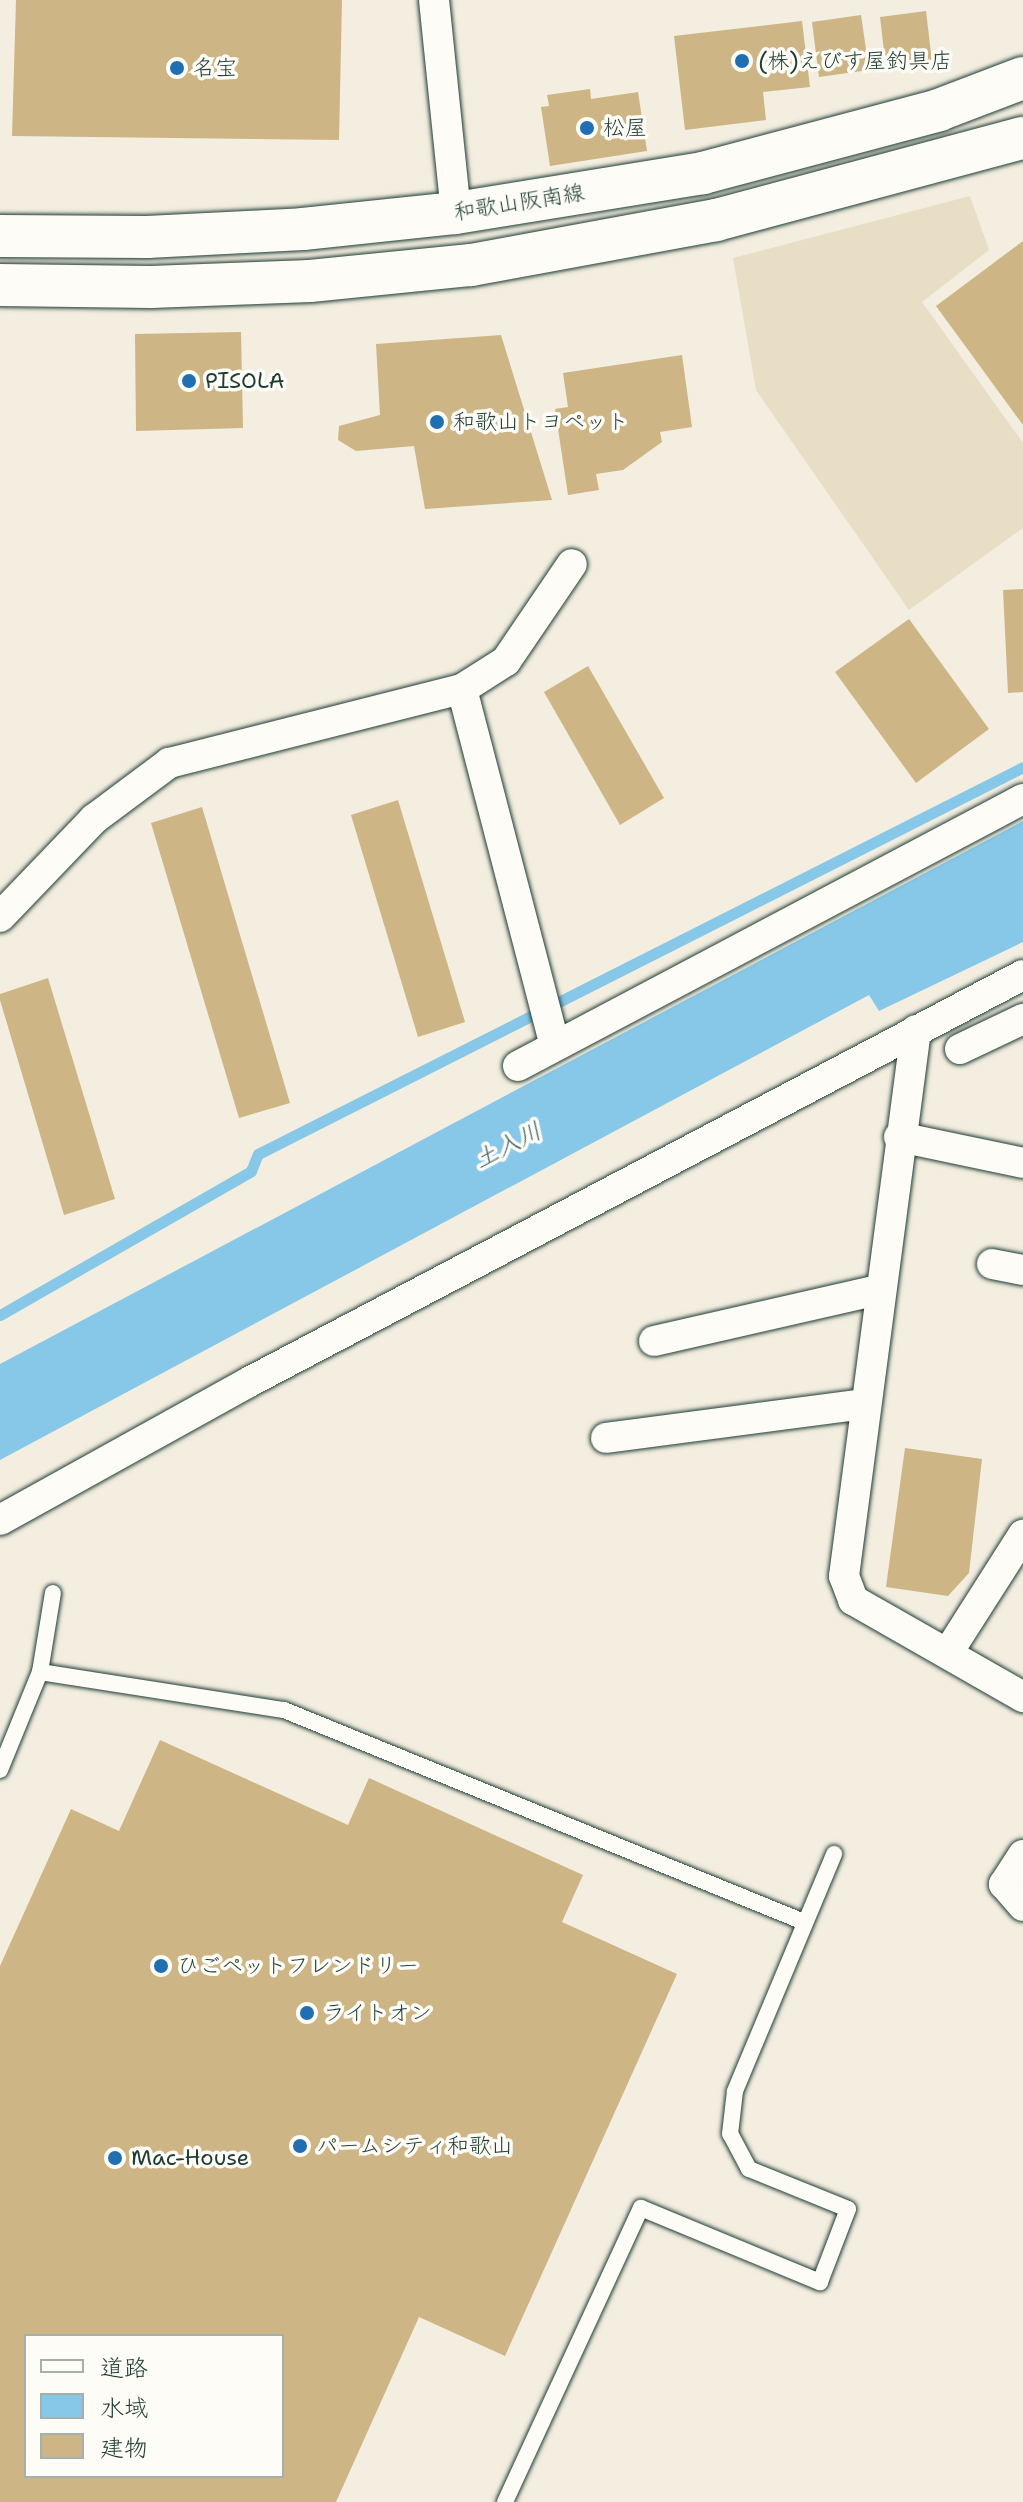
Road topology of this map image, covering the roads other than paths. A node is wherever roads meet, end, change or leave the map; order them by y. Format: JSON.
{"nodes":[{"id":1,"x":434,"y":0,"type":"edge"},
{"id":2,"x":1023,"y":78,"type":"edge"},
{"id":3,"x":1023,"y":138,"type":"edge"},
{"id":4,"x":456,"y":213,"type":"junction"},
{"id":5,"x":0,"y":236,"type":"edge"},
{"id":6,"x":0,"y":285,"type":"edge"},
{"id":7,"x":572,"y":564,"type":"dead end"},
{"id":8,"x":462,"y":689,"type":"junction"},
{"id":9,"x":1023,"y":799,"type":"edge"},
{"id":10,"x":0,"y":917,"type":"edge"},
{"id":11,"x":1023,"y":975,"type":"edge"},
{"id":12,"x":1023,"y":1019,"type":"edge"},
{"id":13,"x":916,"y":1030,"type":"junction"},
{"id":14,"x":555,"y":1045,"type":"junction"},
{"id":15,"x":960,"y":1049,"type":"dead end"},
{"id":16,"x":518,"y":1066,"type":"dead end"},
{"id":17,"x":899,"y":1137,"type":"junction"},
{"id":18,"x":1023,"y":1163,"type":"edge"},
{"id":19,"x":992,"y":1264,"type":"dead end"},
{"id":20,"x":1023,"y":1270,"type":"edge"},
{"id":21,"x":878,"y":1290,"type":"junction"},
{"id":22,"x":654,"y":1341,"type":"dead end"},
{"id":23,"x":864,"y":1404,"type":"junction"},
{"id":24,"x":606,"y":1438,"type":"dead end"},
{"id":25,"x":0,"y":1520,"type":"edge"},
{"id":26,"x":1023,"y":1535,"type":"edge"},
{"id":27,"x":53,"y":1593,"type":"dead end"},
{"id":28,"x":949,"y":1651,"type":"junction"},
{"id":29,"x":40,"y":1672,"type":"junction"},
{"id":30,"x":1023,"y":1697,"type":"edge"},
{"id":31,"x":0,"y":1770,"type":"edge"},
{"id":32,"x":834,"y":1854,"type":"dead end"},
{"id":33,"x":1023,"y":1855,"type":"edge"},
{"id":34,"x":1023,"y":1906,"type":"edge"},
{"id":35,"x":804,"y":1922,"type":"junction"},
{"id":36,"x":505,"y":2502,"type":"edge"}],
"edges":[{"from":1,"to":4,"type":"street"},
{"from":2,"to":4,"type":"main road","name":"和歌山阪南線"},
{"from":3,"to":6,"type":"main road"},
{"from":4,"to":5,"type":"main road","name":"和歌山阪南線"},
{"from":7,"to":8,"type":"street"},
{"from":8,"to":10,"type":"street"},
{"from":8,"to":14,"type":"street"},
{"from":9,"to":14,"type":"street"},
{"from":11,"to":13,"type":"street"},
{"from":12,"to":15,"type":"street"},
{"from":13,"to":17,"type":"street"},
{"from":13,"to":25,"type":"street"},
{"from":14,"to":16,"type":"street"},
{"from":17,"to":18,"type":"street"},
{"from":17,"to":21,"type":"street"},
{"from":19,"to":20,"type":"street"},
{"from":21,"to":22,"type":"street"},
{"from":21,"to":23,"type":"street"},
{"from":23,"to":24,"type":"street"},
{"from":23,"to":28,"type":"street"},
{"from":26,"to":28,"type":"street"},
{"from":27,"to":29,"type":"lane"},
{"from":28,"to":30,"type":"street"},
{"from":29,"to":31,"type":"lane"},
{"from":29,"to":35,"type":"lane"},
{"from":32,"to":35,"type":"lane"},
{"from":33,"to":34,"type":"street"},
{"from":35,"to":36,"type":"lane"}]}
